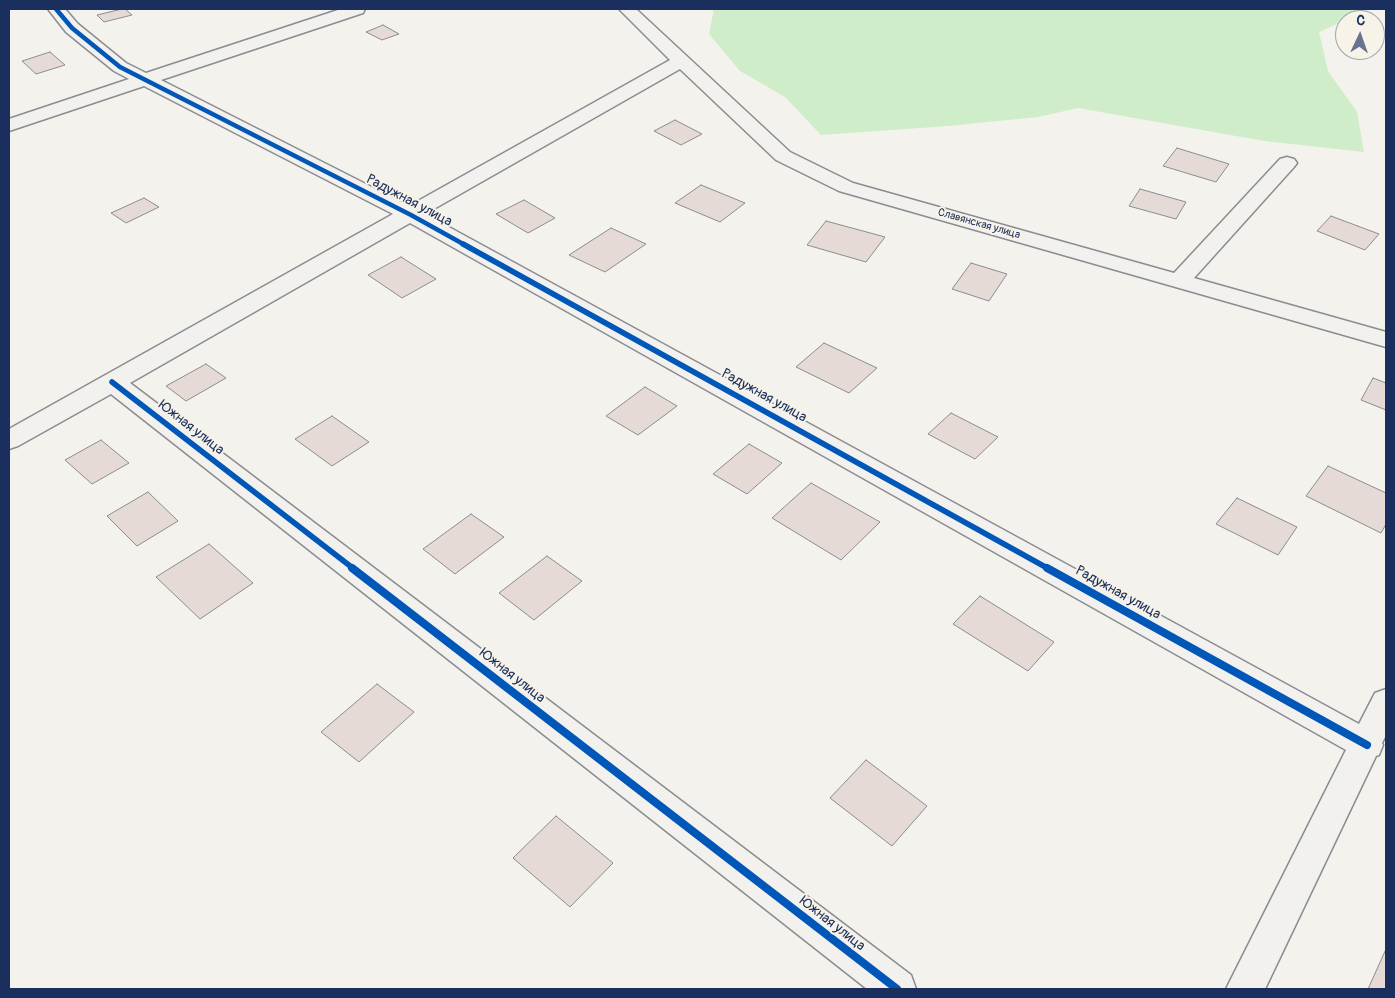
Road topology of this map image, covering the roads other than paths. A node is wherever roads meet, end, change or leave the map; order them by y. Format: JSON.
{"nodes":[{"id":1,"x":56,"y":9,"type":"edge"},
{"id":2,"x":357,"y":9,"type":"edge"},
{"id":3,"x":627,"y":9,"type":"edge"},
{"id":4,"x":681,"y":61,"type":"junction"},
{"id":5,"x":143,"y":79,"type":"junction"},
{"id":6,"x":9,"y":125,"type":"edge"},
{"id":7,"x":1287,"y":163,"type":"dead end"},
{"id":8,"x":411,"y":215,"type":"junction"},
{"id":9,"x":1179,"y":281,"type":"junction"},
{"id":10,"x":1386,"y":340,"type":"edge"},
{"id":11,"x":112,"y":382,"type":"junction"},
{"id":12,"x":9,"y":440,"type":"edge"},
{"id":13,"x":1386,"y":702,"type":"edge"},
{"id":14,"x":1367,"y":745,"type":"junction"},
{"id":15,"x":896,"y":989,"type":"edge"},
{"id":16,"x":1246,"y":989,"type":"edge"}],
"edges":[{"from":1,"to":5,"type":"street","name":"Радужная улица"},
{"from":2,"to":5,"type":"street"},
{"from":3,"to":4,"type":"street","name":"Славянская улица"},
{"from":4,"to":8,"type":"street"},
{"from":4,"to":9,"type":"street","name":"Славянская улица"},
{"from":5,"to":6,"type":"street"},
{"from":5,"to":8,"type":"street","name":"Радужная улица"},
{"from":7,"to":9,"type":"street"},
{"from":8,"to":11,"type":"street"},
{"from":8,"to":14,"type":"street","name":"Радужная улица"},
{"from":9,"to":10,"type":"street","name":"Славянская улица"},
{"from":11,"to":12,"type":"street"},
{"from":11,"to":15,"type":"street","name":"Южная улица"},
{"from":13,"to":14,"type":"street"},
{"from":14,"to":16,"type":"street"}]}
